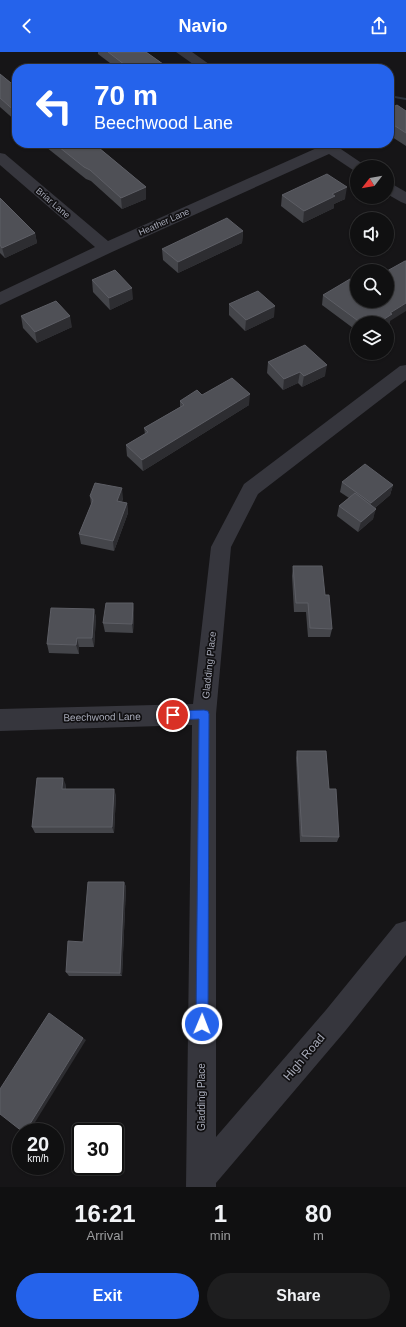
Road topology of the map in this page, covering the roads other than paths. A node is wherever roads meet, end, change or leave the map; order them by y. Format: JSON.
{"nodes":[{"id":1,"x":183,"y":52,"type":"edge"},
{"id":2,"x":201,"y":64,"type":"edge"},
{"id":3,"x":322,"y":148,"type":"edge"},
{"id":4,"x":329,"y":148,"type":"edge"},
{"id":5,"x":0,"y":157,"type":"edge"},
{"id":6,"x":350,"y":162,"type":"edge"},
{"id":7,"x":394,"y":191,"type":"edge"},
{"id":8,"x":406,"y":199,"type":"edge"},
{"id":9,"x":106,"y":248,"type":"junction"},
{"id":10,"x":0,"y":299,"type":"edge"},
{"id":11,"x":406,"y":371,"type":"edge"},
{"id":12,"x":204,"y":714,"type":"junction"},
{"id":13,"x":0,"y":720,"type":"edge"},
{"id":14,"x":406,"y":934,"type":"edge"},
{"id":15,"x":201,"y":1183,"type":"edge"}],
"edges":[{"from":1,"to":2,"type":"street"},
{"from":3,"to":9,"type":"street","name":"Heather Lane"},
{"from":4,"to":6,"type":"street"},
{"from":5,"to":9,"type":"street","name":"Briar Lane"},
{"from":7,"to":8,"type":"street"},
{"from":9,"to":10,"type":"street","name":"Heather Lane"},
{"from":11,"to":12,"type":"street","name":"Gladding Place"},
{"from":12,"to":13,"type":"street","name":"Beechwood Lane"},
{"from":12,"to":15,"type":"street","name":"Gladding Place"},
{"from":14,"to":15,"type":"street","name":"High Road"}]}
